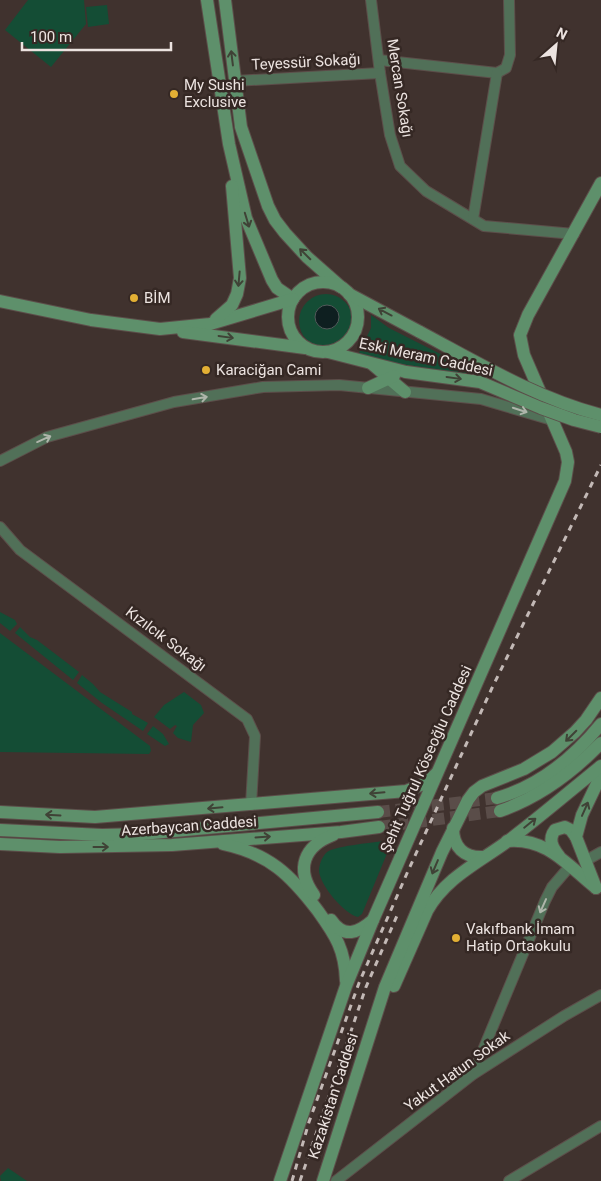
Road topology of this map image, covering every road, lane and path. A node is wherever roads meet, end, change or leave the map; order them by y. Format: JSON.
{"nodes":[{"id":1,"x":207,"y":0,"type":"edge"},
{"id":2,"x":224,"y":0,"type":"edge"},
{"id":3,"x":371,"y":0,"type":"edge"},
{"id":4,"x":508,"y":0,"type":"edge"},
{"id":5,"x":379,"y":60,"type":"junction"},
{"id":6,"x":380,"y":73,"type":"junction"},
{"id":7,"x":497,"y":73,"type":"junction"},
{"id":8,"x":235,"y":80,"type":"junction"},
{"id":9,"x":229,"y":144,"type":"junction"},
{"id":10,"x":601,"y":183,"type":"edge"},
{"id":11,"x":474,"y":219,"type":"junction"},
{"id":12,"x":574,"y":234,"type":"junction"},
{"id":13,"x":345,"y":291,"type":"junction"},
{"id":14,"x":293,"y":299,"type":"junction"},
{"id":15,"x":0,"y":301,"type":"edge"},
{"id":16,"x":210,"y":324,"type":"junction"},
{"id":17,"x":160,"y":329,"type":"junction"},
{"id":18,"x":305,"y":348,"type":"junction"},
{"id":19,"x":328,"y":352,"type":"junction"},
{"id":20,"x":370,"y":363,"type":"junction"},
{"id":21,"x":406,"y":372,"type":"junction"},
{"id":22,"x":388,"y":379,"type":"junction"},
{"id":23,"x":368,"y":388,"type":"junction"},
{"id":24,"x":405,"y":392,"type":"junction"},
{"id":25,"x":601,"y":415,"type":"edge"},
{"id":26,"x":552,"y":420,"type":"junction"},
{"id":27,"x":601,"y":427,"type":"edge"},
{"id":28,"x":0,"y":461,"type":"edge"},
{"id":29,"x":0,"y":527,"type":"edge"},
{"id":30,"x":601,"y":698,"type":"edge"},
{"id":31,"x":601,"y":724,"type":"edge"},
{"id":32,"x":601,"y":743,"type":"edge"},
{"id":33,"x":601,"y":766,"type":"edge"},
{"id":34,"x":437,"y":772,"type":"junction"},
{"id":35,"x":601,"y":775,"type":"edge"},
{"id":36,"x":252,"y":805,"type":"junction"},
{"id":37,"x":0,"y":812,"type":"edge"},
{"id":38,"x":378,"y":812,"type":"tunnel mouth"},
{"id":39,"x":379,"y":827,"type":"tunnel mouth"},
{"id":40,"x":453,"y":828,"type":"junction"},
{"id":41,"x":0,"y":830,"type":"edge"},
{"id":42,"x":341,"y":832,"type":"junction"},
{"id":43,"x":576,"y":837,"type":"junction"},
{"id":44,"x":211,"y":841,"type":"junction"},
{"id":45,"x":507,"y":841,"type":"junction"},
{"id":46,"x":0,"y":844,"type":"edge"},
{"id":47,"x":601,"y":852,"type":"edge"},
{"id":48,"x":558,"y":856,"type":"junction"},
{"id":49,"x":483,"y":857,"type":"junction"},
{"id":50,"x":584,"y":861,"type":"junction"},
{"id":51,"x":570,"y":866,"type":"junction"},
{"id":52,"x":598,"y":891,"type":"edge"},
{"id":53,"x":373,"y":920,"type":"junction"},
{"id":54,"x":346,"y":986,"type":"junction"},
{"id":55,"x":601,"y":995,"type":"edge"},
{"id":56,"x":375,"y":1021,"type":"junction"},
{"id":57,"x":472,"y":1075,"type":"junction"},
{"id":58,"x":601,"y":1126,"type":"edge"},
{"id":59,"x":339,"y":1180,"type":"edge"},
{"id":60,"x":280,"y":1181,"type":"edge"},
{"id":61,"x":323,"y":1181,"type":"edge"},
{"id":62,"x":509,"y":1181,"type":"edge"}],
"edges":[{"from":1,"to":9,"type":"main road"},
{"from":8,"to":2,"type":"main road","one_way":true},
{"from":3,"to":5,"type":"street","name":"Mercan Sokağı"},
{"from":4,"to":7,"type":"street"},
{"from":5,"to":6,"type":"street","name":"Mercan Sokağı"},
{"from":5,"to":7,"type":"street"},
{"from":6,"to":8,"type":"street","name":"Teyessür Sokağı"},
{"from":6,"to":11,"type":"street","name":"Mercan Sokağı"},
{"from":7,"to":11,"type":"street"},
{"from":13,"to":8,"type":"main road","one_way":true},
{"from":9,"to":14,"type":"main road","one_way":true},
{"from":9,"to":16,"type":"main road","one_way":true},
{"from":10,"to":12,"type":"main road","name":"Şehit Tuğrul Köseoğlu Caddesi"},
{"from":11,"to":12,"type":"street","name":"Mercan Sokağı"},
{"from":12,"to":26,"type":"main road","name":"Şehit Tuğrul Köseoğlu Caddesi"},
{"from":13,"to":14,"type":"main road"},
{"from":13,"to":19,"type":"main road"},
{"from":25,"to":13,"type":"main road","name":"Eski Meram Caddesi","one_way":true,"bridge":true},
{"from":14,"to":16,"type":"main road"},
{"from":14,"to":18,"type":"main road"},
{"from":15,"to":17,"type":"main road"},
{"from":16,"to":17,"type":"main road"},
{"from":17,"to":18,"type":"main road","one_way":true},
{"from":18,"to":19,"type":"main road"},
{"from":19,"to":20,"type":"main road","name":"Eski Meram Caddesi"},
{"from":20,"to":21,"type":"main road","name":"Eski Meram Caddesi"},
{"from":20,"to":22,"type":"main road"},
{"from":21,"to":22,"type":"main road"},
{"from":21,"to":27,"type":"main road","name":"Eski Meram Caddesi","one_way":true,"bridge":true},
{"from":22,"to":23,"type":"main road"},
{"from":22,"to":24,"type":"main road"},
{"from":23,"to":24,"type":"street"},
{"from":28,"to":23,"type":"street","one_way":true},
{"from":24,"to":26,"type":"street","one_way":true},
{"from":26,"to":34,"type":"main road","name":"Şehit Tuğrul Köseoğlu Caddesi"},
{"from":29,"to":36,"type":"street","name":"Kızılcık Sokağı"},
{"from":30,"to":40,"type":"main road","one_way":true},
{"from":31,"to":32,"type":"main road"},
{"from":45,"to":33,"type":"main road","one_way":true},
{"from":34,"to":36,"type":"main road","one_way":true},
{"from":34,"to":53,"type":"main road","name":"Şehit Tuğrul Köseoğlu Caddesi"},
{"from":43,"to":35,"type":"main road","one_way":true},
{"from":36,"to":37,"type":"main road","one_way":true},
{"from":38,"to":41,"type":"main road","name":"Azerbaycan Caddesi"},
{"from":39,"to":42,"type":"main road","name":"Azerbaycan Caddesi"},
{"from":40,"to":49,"type":"main road"},
{"from":40,"to":56,"type":"main road","one_way":true},
{"from":44,"to":42,"type":"main road","name":"Azerbaycan Caddesi","one_way":true},
{"from":42,"to":53,"type":"main road"},
{"from":43,"to":48,"type":"main road"},
{"from":43,"to":50,"type":"main road"},
{"from":46,"to":44,"type":"main road","name":"Azerbaycan Caddesi","one_way":true},
{"from":44,"to":54,"type":"main road"},
{"from":45,"to":48,"type":"main road"},
{"from":45,"to":49,"type":"main road"},
{"from":47,"to":50,"type":"street"},
{"from":48,"to":51,"type":"main road"},
{"from":49,"to":56,"type":"main road"},
{"from":50,"to":52,"type":"main road"},
{"from":51,"to":52,"type":"main road"},
{"from":51,"to":57,"type":"street","one_way":true},
{"from":53,"to":54,"type":"main road","name":"Şehit Tuğrul Köseoğlu Caddesi"},
{"from":54,"to":60,"type":"main road","name":"Şehit Tuğrul Köseoğlu Caddesi"},
{"from":55,"to":57,"type":"street","name":"Yakut Hatun Sokak"},
{"from":56,"to":61,"type":"main road","name":"Kazakistan Caddesi"},
{"from":57,"to":59,"type":"street","name":"Yakut Hatun Sokak"},
{"from":58,"to":62,"type":"street"}]}
